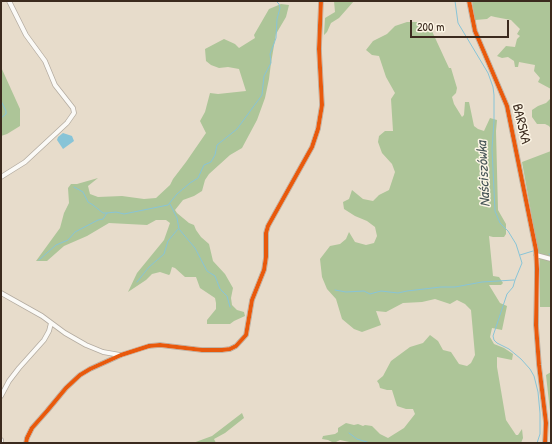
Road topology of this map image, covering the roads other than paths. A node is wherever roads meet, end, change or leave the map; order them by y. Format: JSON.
{"nodes":[{"id":1,"x":9,"y":1,"type":"edge"},
{"id":2,"x":321,"y":1,"type":"edge"},
{"id":3,"x":469,"y":1,"type":"edge"},
{"id":4,"x":1,"y":177,"type":"edge"},
{"id":5,"x":537,"y":256,"type":"junction"},
{"id":6,"x":551,"y":259,"type":"edge"},
{"id":7,"x":1,"y":293,"type":"edge"},
{"id":8,"x":51,"y":323,"type":"junction"},
{"id":9,"x":121,"y":355,"type":"junction"},
{"id":10,"x":1,"y":396,"type":"edge"},
{"id":11,"x":1,"y":440,"type":"edge"},
{"id":12,"x":1,"y":443,"type":"edge"},
{"id":13,"x":26,"y":443,"type":"edge"},
{"id":14,"x":545,"y":443,"type":"edge"}],
"edges":[{"from":1,"to":4,"type":"street"},
{"from":2,"to":9,"type":"street"},
{"from":3,"to":5,"type":"street","name":"BARSKA"},
{"from":5,"to":6,"type":"street"},
{"from":5,"to":14,"type":"street","name":"BARSKA"},
{"from":7,"to":8,"type":"street"},
{"from":8,"to":9,"type":"street"},
{"from":8,"to":10,"type":"street"},
{"from":9,"to":13,"type":"street"},
{"from":11,"to":12,"type":"street"}]}
